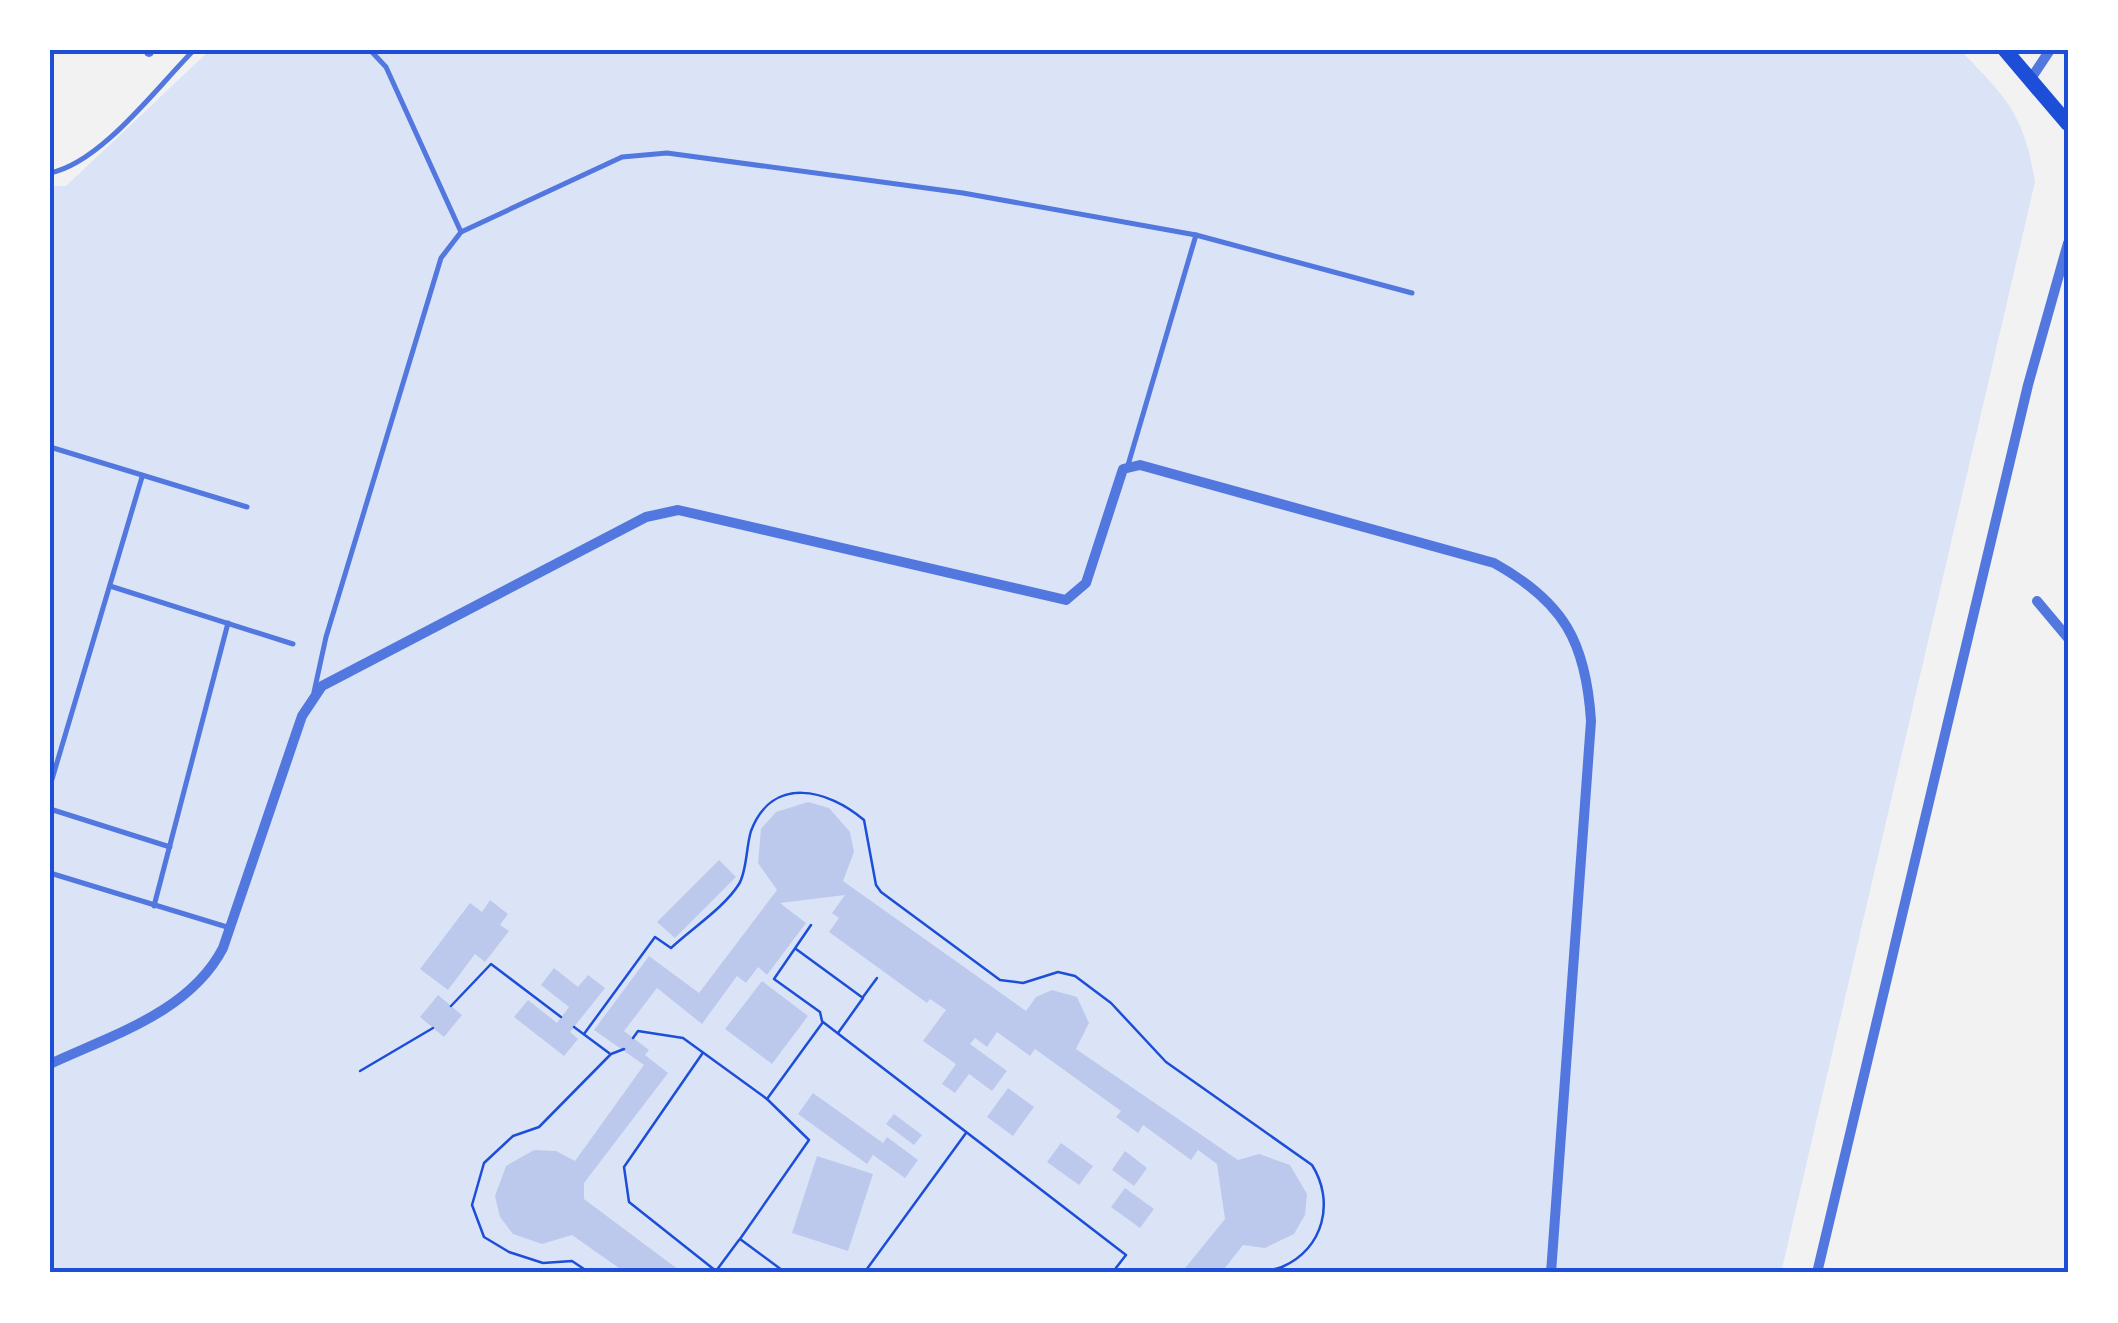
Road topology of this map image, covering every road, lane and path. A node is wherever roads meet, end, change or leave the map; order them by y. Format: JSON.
{"nodes":[{"id":1,"x":194,"y":50,"type":"edge"},
{"id":2,"x":370,"y":50,"type":"edge"},
{"id":3,"x":2005,"y":50,"type":"edge"},
{"id":4,"x":2050,"y":50,"type":"edge"},
{"id":5,"x":2030,"y":80,"type":"junction"},
{"id":6,"x":2068,"y":124,"type":"edge"},
{"id":7,"x":50,"y":173,"type":"edge"},
{"id":8,"x":460,"y":232,"type":"junction"},
{"id":9,"x":1196,"y":235,"type":"junction"},
{"id":10,"x":2068,"y":244,"type":"edge"},
{"id":11,"x":1412,"y":293,"type":"dead end"},
{"id":12,"x":50,"y":447,"type":"edge"},
{"id":13,"x":1128,"y":465,"type":"junction"},
{"id":14,"x":142,"y":477,"type":"junction"},
{"id":15,"x":247,"y":507,"type":"dead end"},
{"id":16,"x":110,"y":586,"type":"junction"},
{"id":17,"x":2037,"y":601,"type":"dead end"},
{"id":18,"x":228,"y":623,"type":"junction"},
{"id":19,"x":2068,"y":638,"type":"edge"},
{"id":20,"x":293,"y":644,"type":"dead end"},
{"id":21,"x":314,"y":693,"type":"junction"},
{"id":22,"x":50,"y":786,"type":"edge"},
{"id":23,"x":50,"y":809,"type":"edge"},
{"id":24,"x":170,"y":847,"type":"junction"},
{"id":25,"x":50,"y":873,"type":"edge"},
{"id":26,"x":154,"y":906,"type":"junction"},
{"id":27,"x":811,"y":925,"type":"dead end"},
{"id":28,"x":230,"y":928,"type":"junction"},
{"id":29,"x":795,"y":948,"type":"junction"},
{"id":30,"x":877,"y":978,"type":"dead end"},
{"id":31,"x":863,"y":998,"type":"junction"},
{"id":32,"x":451,"y":1006,"type":"dead end"},
{"id":33,"x":562,"y":1017,"type":"dead end"},
{"id":34,"x":822,"y":1022,"type":"junction"},
{"id":35,"x":574,"y":1027,"type":"dead end"},
{"id":36,"x":433,"y":1028,"type":"dead end"},
{"id":37,"x":584,"y":1034,"type":"junction"},
{"id":38,"x":838,"y":1034,"type":"junction"},
{"id":39,"x":633,"y":1038,"type":"dead end"},
{"id":40,"x":624,"y":1049,"type":"dead end"},
{"id":41,"x":703,"y":1053,"type":"junction"},
{"id":42,"x":610,"y":1054,"type":"junction"},
{"id":43,"x":50,"y":1064,"type":"edge"},
{"id":44,"x":360,"y":1071,"type":"dead end"},
{"id":45,"x":767,"y":1099,"type":"junction"},
{"id":46,"x":966,"y":1132,"type":"junction"},
{"id":47,"x":740,"y":1239,"type":"junction"},
{"id":48,"x":590,"y":1273,"type":"edge"},
{"id":49,"x":786,"y":1273,"type":"edge"},
{"id":50,"x":864,"y":1273,"type":"edge"},
{"id":51,"x":1112,"y":1273,"type":"edge"},
{"id":52,"x":1250,"y":1273,"type":"edge"},
{"id":53,"x":1551,"y":1273,"type":"edge"},
{"id":54,"x":1817,"y":1273,"type":"edge"}],
"edges":[{"from":1,"to":7,"type":"lane"},
{"from":2,"to":8,"type":"lane"},
{"from":3,"to":5,"type":"main road"},
{"from":4,"to":5,"type":"street"},
{"from":5,"to":6,"type":"main road"},
{"from":8,"to":9,"type":"lane"},
{"from":8,"to":21,"type":"lane"},
{"from":9,"to":11,"type":"lane"},
{"from":9,"to":13,"type":"lane"},
{"from":10,"to":54,"type":"street"},
{"from":12,"to":14,"type":"lane"},
{"from":13,"to":21,"type":"street"},
{"from":13,"to":53,"type":"street"},
{"from":14,"to":15,"type":"lane"},
{"from":14,"to":16,"type":"lane"},
{"from":16,"to":18,"type":"lane"},
{"from":16,"to":22,"type":"lane"},
{"from":17,"to":19,"type":"street"},
{"from":18,"to":20,"type":"lane"},
{"from":18,"to":24,"type":"lane"},
{"from":21,"to":28,"type":"street"},
{"from":23,"to":24,"type":"lane"},
{"from":24,"to":26,"type":"lane"},
{"from":25,"to":26,"type":"lane"},
{"from":26,"to":28,"type":"lane"},
{"from":27,"to":29,"type":"path"},
{"from":28,"to":43,"type":"street"},
{"from":29,"to":31,"type":"path"},
{"from":29,"to":34,"type":"path"},
{"from":30,"to":31,"type":"path"},
{"from":31,"to":38,"type":"path"},
{"from":32,"to":33,"type":"path"},
{"from":34,"to":38,"type":"path"},
{"from":34,"to":45,"type":"path"},
{"from":35,"to":37,"type":"path"},
{"from":36,"to":44,"type":"path"},
{"from":37,"to":42,"type":"path"},
{"from":37,"to":52,"type":"path"},
{"from":38,"to":46,"type":"path"},
{"from":39,"to":41,"type":"path"},
{"from":40,"to":42,"type":"path"},
{"from":41,"to":45,"type":"path"},
{"from":41,"to":47,"type":"path"},
{"from":42,"to":48,"type":"path"},
{"from":45,"to":47,"type":"path"},
{"from":46,"to":50,"type":"path"},
{"from":46,"to":51,"type":"path"},
{"from":47,"to":49,"type":"path"}]}
